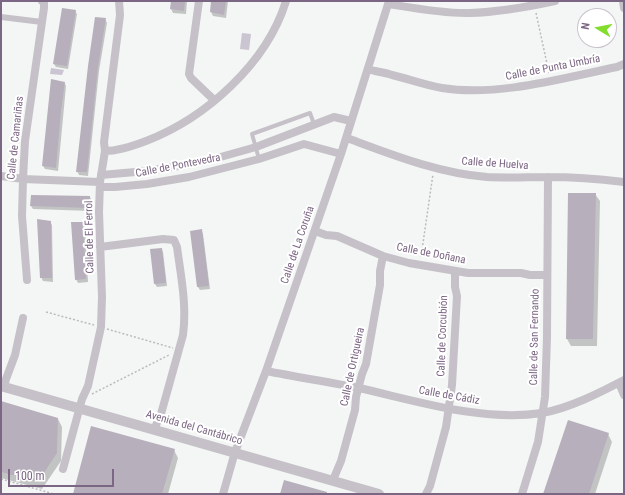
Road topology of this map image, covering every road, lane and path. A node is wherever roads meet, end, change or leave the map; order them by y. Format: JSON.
{"nodes":[{"id":1,"x":42,"y":1,"type":"edge"},
{"id":2,"x":119,"y":1,"type":"edge"},
{"id":3,"x":199,"y":1,"type":"edge"},
{"id":4,"x":286,"y":1,"type":"edge"},
{"id":5,"x":555,"y":1,"type":"edge"},
{"id":6,"x":622,"y":1,"type":"edge"},
{"id":7,"x":389,"y":2,"type":"edge"},
{"id":8,"x":534,"y":6,"type":"junction"},
{"id":9,"x":624,"y":8,"type":"edge"},
{"id":10,"x":1,"y":17,"type":"edge"},
{"id":11,"x":42,"y":22,"type":"junction"},
{"id":12,"x":624,"y":64,"type":"edge"},
{"id":13,"x":368,"y":69,"type":"junction"},
{"id":14,"x":550,"y":80,"type":"junction"},
{"id":15,"x":214,"y":100,"type":"junction"},
{"id":16,"x":351,"y":121,"type":"junction"},
{"id":17,"x":314,"y":124,"type":"junction"},
{"id":18,"x":347,"y":138,"type":"junction"},
{"id":19,"x":256,"y":147,"type":"junction"},
{"id":20,"x":105,"y":151,"type":"junction"},
{"id":21,"x":342,"y":154,"type":"junction"},
{"id":22,"x":260,"y":159,"type":"junction"},
{"id":23,"x":434,"y":168,"type":"junction"},
{"id":24,"x":1,"y":176,"type":"edge"},
{"id":25,"x":548,"y":177,"type":"junction"},
{"id":26,"x":23,"y":179,"type":"junction"},
{"id":27,"x":624,"y":182,"type":"edge"},
{"id":28,"x":101,"y":184,"type":"junction"},
{"id":29,"x":315,"y":231,"type":"junction"},
{"id":30,"x":100,"y":247,"type":"junction"},
{"id":31,"x":383,"y":256,"type":"junction"},
{"id":32,"x":420,"y":265,"type":"junction"},
{"id":33,"x":455,"y":271,"type":"junction"},
{"id":34,"x":547,"y":275,"type":"junction"},
{"id":35,"x":27,"y":280,"type":"dead end"},
{"id":36,"x":46,"y":312,"type":"dead end"},
{"id":37,"x":23,"y":318,"type":"dead end"},
{"id":38,"x":101,"y":327,"type":"junction"},
{"id":39,"x":180,"y":350,"type":"junction"},
{"id":40,"x":266,"y":371,"type":"junction"},
{"id":41,"x":621,"y":382,"type":"edge"},
{"id":42,"x":3,"y":387,"type":"edge"},
{"id":43,"x":358,"y":388,"type":"junction"},
{"id":44,"x":624,"y":395,"type":"edge"},
{"id":45,"x":81,"y":404,"type":"junction"},
{"id":46,"x":449,"y":408,"type":"junction"},
{"id":47,"x":543,"y":412,"type":"junction"},
{"id":48,"x":155,"y":429,"type":"junction"},
{"id":49,"x":235,"y":452,"type":"junction"},
{"id":50,"x":63,"y":469,"type":"dead end"},
{"id":51,"x":1,"y":479,"type":"edge"},
{"id":52,"x":333,"y":480,"type":"junction"},
{"id":53,"x":54,"y":494,"type":"edge"},
{"id":54,"x":223,"y":494,"type":"edge"},
{"id":55,"x":380,"y":494,"type":"edge"},
{"id":56,"x":426,"y":494,"type":"edge"},
{"id":57,"x":522,"y":494,"type":"edge"}],
"edges":[{"from":1,"to":11,"type":"street","name":"Calle de Camariñas"},
{"from":2,"to":20,"type":"street","name":"Calle de El Ferrol"},
{"from":3,"to":15,"type":"street"},
{"from":4,"to":15,"type":"street"},
{"from":5,"to":8,"type":"street"},
{"from":6,"to":9,"type":"street"},
{"from":7,"to":8,"type":"street"},
{"from":7,"to":13,"type":"street","name":"Calle de La Coruña"},
{"from":8,"to":14,"type":"path"},
{"from":10,"to":11,"type":"street"},
{"from":11,"to":26,"type":"street","name":"Calle de Camariñas"},
{"from":12,"to":14,"type":"street","name":"Calle de Punta Umbría"},
{"from":13,"to":14,"type":"street","name":"Calle de Punta Umbría"},
{"from":13,"to":16,"type":"street","name":"Calle de La Coruña"},
{"from":15,"to":20,"type":"street"},
{"from":16,"to":17,"type":"street","name":"Calle de Pontevedra"},
{"from":16,"to":18,"type":"street","name":"Calle de La Coruña"},
{"from":17,"to":19,"type":"street","name":"Calle de Pontevedra"},
{"from":17,"to":19,"type":"lane"},
{"from":18,"to":21,"type":"street","name":"Calle de La Coruña"},
{"from":18,"to":23,"type":"street","name":"Calle de Huelva"},
{"from":19,"to":22,"type":"lane"},
{"from":19,"to":28,"type":"street","name":"Calle de Pontevedra"},
{"from":20,"to":28,"type":"street","name":"Calle de El Ferrol"},
{"from":21,"to":22,"type":"street","name":"Calle de Pontevedra"},
{"from":21,"to":29,"type":"street","name":"Calle de La Coruña"},
{"from":22,"to":28,"type":"street","name":"Calle de Pontevedra"},
{"from":23,"to":25,"type":"street","name":"Calle de Huelva"},
{"from":23,"to":32,"type":"path"},
{"from":24,"to":26,"type":"street","name":"Calle de Pontevedra"},
{"from":25,"to":27,"type":"street","name":"Calle de Huelva"},
{"from":25,"to":34,"type":"street","name":"Calle de San Fernando"},
{"from":26,"to":28,"type":"street","name":"Calle de Pontevedra"},
{"from":26,"to":35,"type":"street","name":"Calle de Camariñas"},
{"from":28,"to":30,"type":"street","name":"Calle de El Ferrol"},
{"from":29,"to":31,"type":"street","name":"Calle de Doñana"},
{"from":29,"to":40,"type":"street","name":"Calle de La Coruña"},
{"from":30,"to":38,"type":"street","name":"Calle de El Ferrol"},
{"from":30,"to":39,"type":"street"},
{"from":31,"to":32,"type":"street","name":"Calle de Doñana"},
{"from":31,"to":43,"type":"street","name":"Calle de Ortigueira"},
{"from":32,"to":33,"type":"street","name":"Calle de Doñana"},
{"from":33,"to":34,"type":"street","name":"Calle de Doñana"},
{"from":33,"to":46,"type":"street","name":"Calle de Corcubión"},
{"from":34,"to":47,"type":"street","name":"Calle de San Fernando"},
{"from":36,"to":38,"type":"path"},
{"from":37,"to":42,"type":"street"},
{"from":38,"to":39,"type":"path"},
{"from":38,"to":45,"type":"street","name":"Calle de El Ferrol"},
{"from":39,"to":45,"type":"path"},
{"from":39,"to":48,"type":"street"},
{"from":40,"to":43,"type":"street","name":"Calle de Cádiz"},
{"from":40,"to":49,"type":"street","name":"Calle de La Coruña"},
{"from":41,"to":44,"type":"street"},
{"from":41,"to":47,"type":"street","name":"Calle de Cádiz"},
{"from":42,"to":45,"type":"street","name":"Avenida del Cantábrico"},
{"from":43,"to":46,"type":"street","name":"Calle de Cádiz"},
{"from":43,"to":52,"type":"street","name":"Calle de Ortigueira"},
{"from":45,"to":48,"type":"street","name":"Avenida del Cantábrico"},
{"from":45,"to":50,"type":"street","name":"Calle de El Ferrol"},
{"from":46,"to":47,"type":"street","name":"Calle de Cádiz"},
{"from":46,"to":56,"type":"street","name":"Calle de Corcubión"},
{"from":47,"to":57,"type":"street","name":"Calle de San Fernando"},
{"from":48,"to":49,"type":"street","name":"Avenida del Cantábrico"},
{"from":49,"to":52,"type":"street","name":"Avenida del Cantábrico"},
{"from":49,"to":54,"type":"street","name":"Calle de La Coruña"},
{"from":51,"to":53,"type":"path"},
{"from":52,"to":55,"type":"street","name":"Avenida del Cantábrico"}]}
